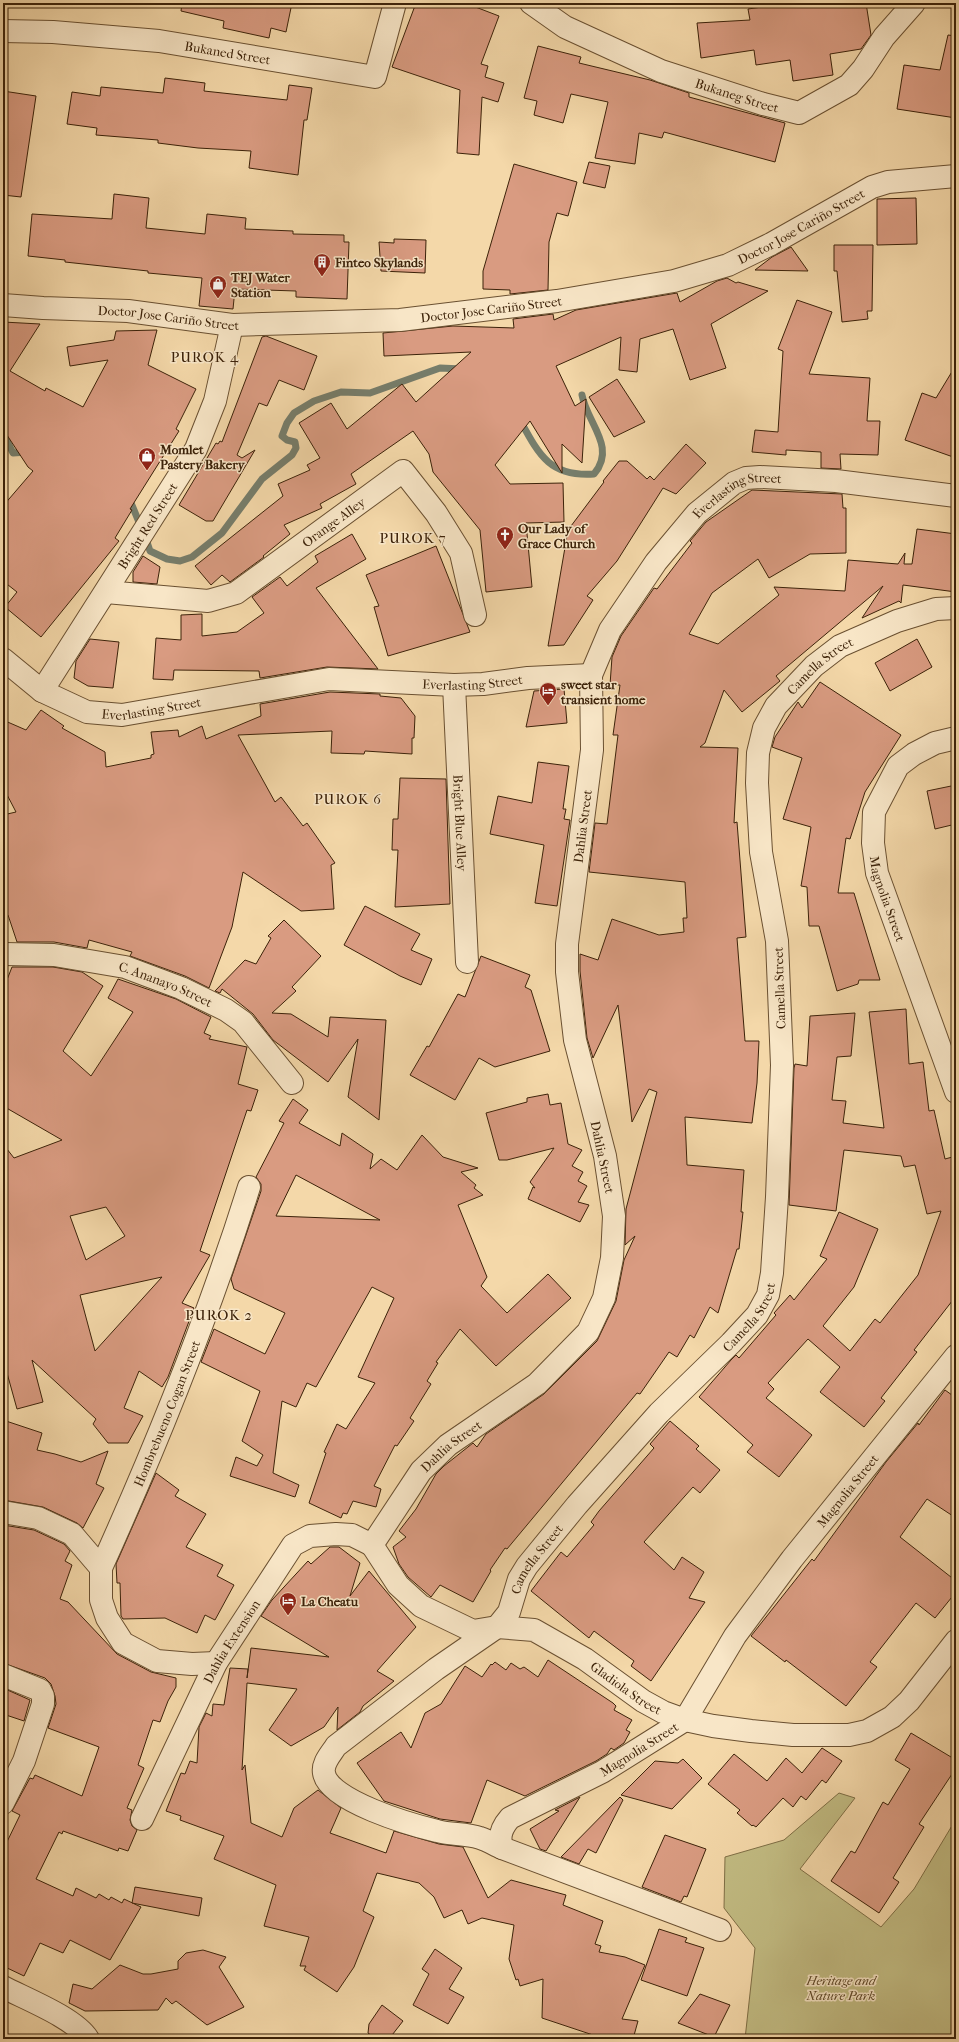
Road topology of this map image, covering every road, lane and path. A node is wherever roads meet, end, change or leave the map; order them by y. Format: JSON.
{"nodes":[{"id":1,"x":396,"y":3,"type":"edge"},
{"id":2,"x":531,"y":3,"type":"edge"},
{"id":3,"x":914,"y":3,"type":"edge"},
{"id":4,"x":3,"y":31,"type":"edge"},
{"id":5,"x":956,"y":176,"type":"edge"},
{"id":6,"x":3,"y":305,"type":"edge"},
{"id":7,"x":232,"y":325,"type":"junction"},
{"id":8,"x":956,"y":496,"type":"edge"},
{"id":9,"x":106,"y":592,"type":"junction"},
{"id":10,"x":956,"y":608,"type":"edge"},
{"id":11,"x":476,"y":615,"type":"dead end"},
{"id":12,"x":3,"y":659,"type":"edge"},
{"id":13,"x":591,"y":675,"type":"junction"},
{"id":14,"x":454,"y":684,"type":"junction"},
{"id":15,"x":42,"y":691,"type":"junction"},
{"id":16,"x":956,"y":738,"type":"edge"},
{"id":17,"x":4,"y":954,"type":"edge"},
{"id":18,"x":467,"y":962,"type":"dead end"},
{"id":19,"x":292,"y":1083,"type":"dead end"},
{"id":20,"x":956,"y":1092,"type":"edge"},
{"id":21,"x":249,"y":1188,"type":"dead end"},
{"id":22,"x":956,"y":1356,"type":"edge"},
{"id":23,"x":3,"y":1512,"type":"edge"},
{"id":24,"x":372,"y":1545,"type":"junction"},
{"id":25,"x":101,"y":1568,"type":"junction"},
{"id":26,"x":497,"y":1626,"type":"junction"},
{"id":27,"x":956,"y":1641,"type":"edge"},
{"id":28,"x":216,"y":1662,"type":"junction"},
{"id":29,"x":3,"y":1675,"type":"edge"},
{"id":30,"x":685,"y":1720,"type":"junction"},
{"id":31,"x":3,"y":1803,"type":"edge"},
{"id":32,"x":142,"y":1819,"type":"dead end"},
{"id":33,"x":502,"y":1848,"type":"junction"},
{"id":34,"x":720,"y":1930,"type":"dead end"},
{"id":35,"x":3,"y":1987,"type":"edge"},
{"id":36,"x":88,"y":2039,"type":"edge"}],
"edges":[{"from":1,"to":4,"type":"street","name":"Bukaned Street"},
{"from":2,"to":3,"type":"street","name":"Bukaneg Street"},
{"from":5,"to":7,"type":"street","name":"Doctor Jose Cariño Street"},
{"from":6,"to":7,"type":"street","name":"Doctor Jose Cariño Street"},
{"from":7,"to":9,"type":"street","name":"Bright Red Street"},
{"from":8,"to":13,"type":"street","name":"Everlasting Street"},
{"from":9,"to":11,"type":"street","name":"Orange Alley"},
{"from":9,"to":15,"type":"street","name":"Bright Red Street"},
{"from":10,"to":26,"type":"street","name":"Camella Street"},
{"from":12,"to":15,"type":"street","name":"Everlasting Street"},
{"from":13,"to":14,"type":"street","name":"Everlasting Street"},
{"from":13,"to":24,"type":"street","name":"Dahlia Street"},
{"from":14,"to":15,"type":"street","name":"Everlasting Street"},
{"from":14,"to":18,"type":"street","name":"Bright Blue Alley"},
{"from":16,"to":20,"type":"street","name":"Magnolia Street"},
{"from":17,"to":19,"type":"street","name":"C. Ananayo Street"},
{"from":21,"to":25,"type":"street","name":"Hombrebueno Cogan Street"},
{"from":22,"to":30,"type":"street","name":"Magnolia Street"},
{"from":23,"to":25,"type":"street"},
{"from":24,"to":26,"type":"street","name":"Gladiola Street"},
{"from":24,"to":28,"type":"street","name":"Dahlia Extension"},
{"from":25,"to":28,"type":"street"},
{"from":26,"to":30,"type":"street","name":"Gladiola Street"},
{"from":26,"to":33,"type":"street","name":"Camella Street"},
{"from":27,"to":30,"type":"street","name":"Gladiola Street"},
{"from":28,"to":32,"type":"street","name":"Dahlia Extension"},
{"from":29,"to":31,"type":"street"},
{"from":30,"to":33,"type":"street","name":"Magnolia Street"},
{"from":33,"to":34,"type":"street"},
{"from":35,"to":36,"type":"street"}]}
